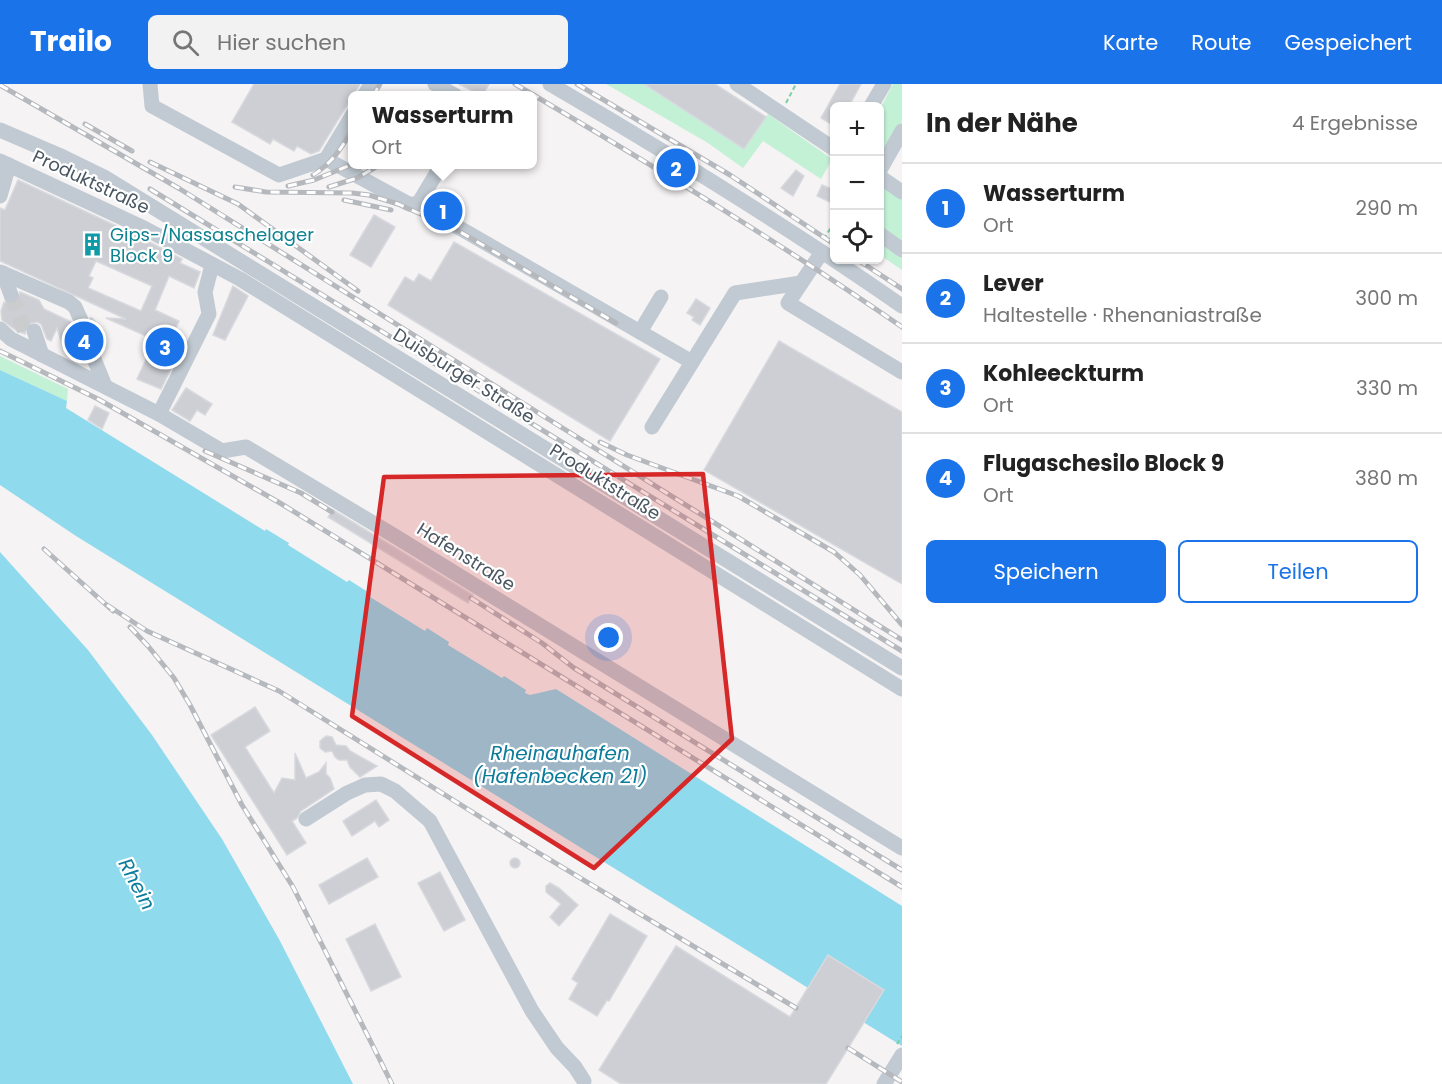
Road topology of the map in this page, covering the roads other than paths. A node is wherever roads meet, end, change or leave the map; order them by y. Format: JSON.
{"nodes":[{"id":1,"x":150,"y":84,"type":"edge"},
{"id":2,"x":550,"y":84,"type":"edge"},
{"id":3,"x":737,"y":84,"type":"edge"},
{"id":4,"x":884,"y":84,"type":"edge"},
{"id":5,"x":873,"y":102,"type":"edge"},
{"id":6,"x":348,"y":122,"type":"edge"},
{"id":7,"x":0,"y":130,"type":"edge"},
{"id":8,"x":902,"y":131,"type":"edge"},
{"id":9,"x":830,"y":146,"type":"edge"},
{"id":10,"x":326,"y":159,"type":"junction"},
{"id":11,"x":5,"y":163,"type":"edge"},
{"id":12,"x":440,"y":169,"type":"edge"},
{"id":13,"x":884,"y":169,"type":"edge"},
{"id":14,"x":884,"y":181,"type":"edge"},
{"id":15,"x":902,"y":192,"type":"edge"},
{"id":16,"x":0,"y":196,"type":"edge"},
{"id":17,"x":418,"y":204,"type":"junction"},
{"id":18,"x":884,"y":237,"type":"edge"},
{"id":19,"x":822,"y":247,"type":"junction"},
{"id":20,"x":902,"y":250,"type":"edge"},
{"id":21,"x":212,"y":265,"type":"junction"},
{"id":22,"x":10,"y":282,"type":"edge"},
{"id":23,"x":801,"y":283,"type":"junction"},
{"id":24,"x":661,"y":297,"type":"dead end"},
{"id":25,"x":902,"y":306,"type":"edge"},
{"id":26,"x":76,"y":320,"type":"tunnel mouth"},
{"id":27,"x":0,"y":328,"type":"edge"},
{"id":28,"x":30,"y":332,"type":"tunnel mouth"},
{"id":29,"x":640,"y":332,"type":"junction"},
{"id":30,"x":37,"y":352,"type":"junction"},
{"id":31,"x":90,"y":360,"type":"tunnel mouth"},
{"id":32,"x":692,"y":362,"type":"junction"},
{"id":33,"x":902,"y":372,"type":"edge"},
{"id":34,"x":99,"y":383,"type":"junction"},
{"id":35,"x":159,"y":414,"type":"junction"},
{"id":36,"x":652,"y":427,"type":"dead end"},
{"id":37,"x":902,"y":668,"type":"edge"},
{"id":38,"x":902,"y":689,"type":"edge"},
{"id":39,"x":306,"y":819,"type":"dead end"},
{"id":40,"x":902,"y":848,"type":"edge"},
{"id":41,"x":902,"y":1055,"type":"edge"},
{"id":42,"x":583,"y":1083,"type":"edge"},
{"id":43,"x":884,"y":1084,"type":"edge"}],
"edges":[{"from":1,"to":10,"type":"street"},
{"from":2,"to":19,"type":"street"},
{"from":3,"to":9,"type":"street"},
{"from":4,"to":5,"type":"street"},
{"from":6,"to":10,"type":"street"},
{"from":7,"to":37,"type":"street","name":"Duisburger Straße"},
{"from":8,"to":13,"type":"street"},
{"from":10,"to":17,"type":"street"},
{"from":11,"to":16,"type":"street"},
{"from":11,"to":21,"type":"street","name":"Produktstraße"},
{"from":12,"to":17,"type":"street"},
{"from":14,"to":15,"type":"street"},
{"from":17,"to":29,"type":"street"},
{"from":18,"to":20,"type":"street"},
{"from":19,"to":23,"type":"street"},
{"from":19,"to":25,"type":"street"},
{"from":21,"to":35,"type":"street"},
{"from":21,"to":38,"type":"street","name":"Produktstraße"},
{"from":22,"to":26,"type":"street"},
{"from":23,"to":32,"type":"street"},
{"from":23,"to":33,"type":"street"},
{"from":24,"to":29,"type":"street"},
{"from":27,"to":30,"type":"street","name":"Hafenstraße"},
{"from":28,"to":30,"type":"street"},
{"from":29,"to":32,"type":"street"},
{"from":30,"to":34,"type":"street","name":"Hafenstraße"},
{"from":31,"to":34,"type":"street"},
{"from":32,"to":36,"type":"street"},
{"from":34,"to":35,"type":"street","name":"Hafenstraße"},
{"from":35,"to":40,"type":"street","name":"Hafenstraße"},
{"from":39,"to":42,"type":"street"},
{"from":41,"to":43,"type":"street"}]}
